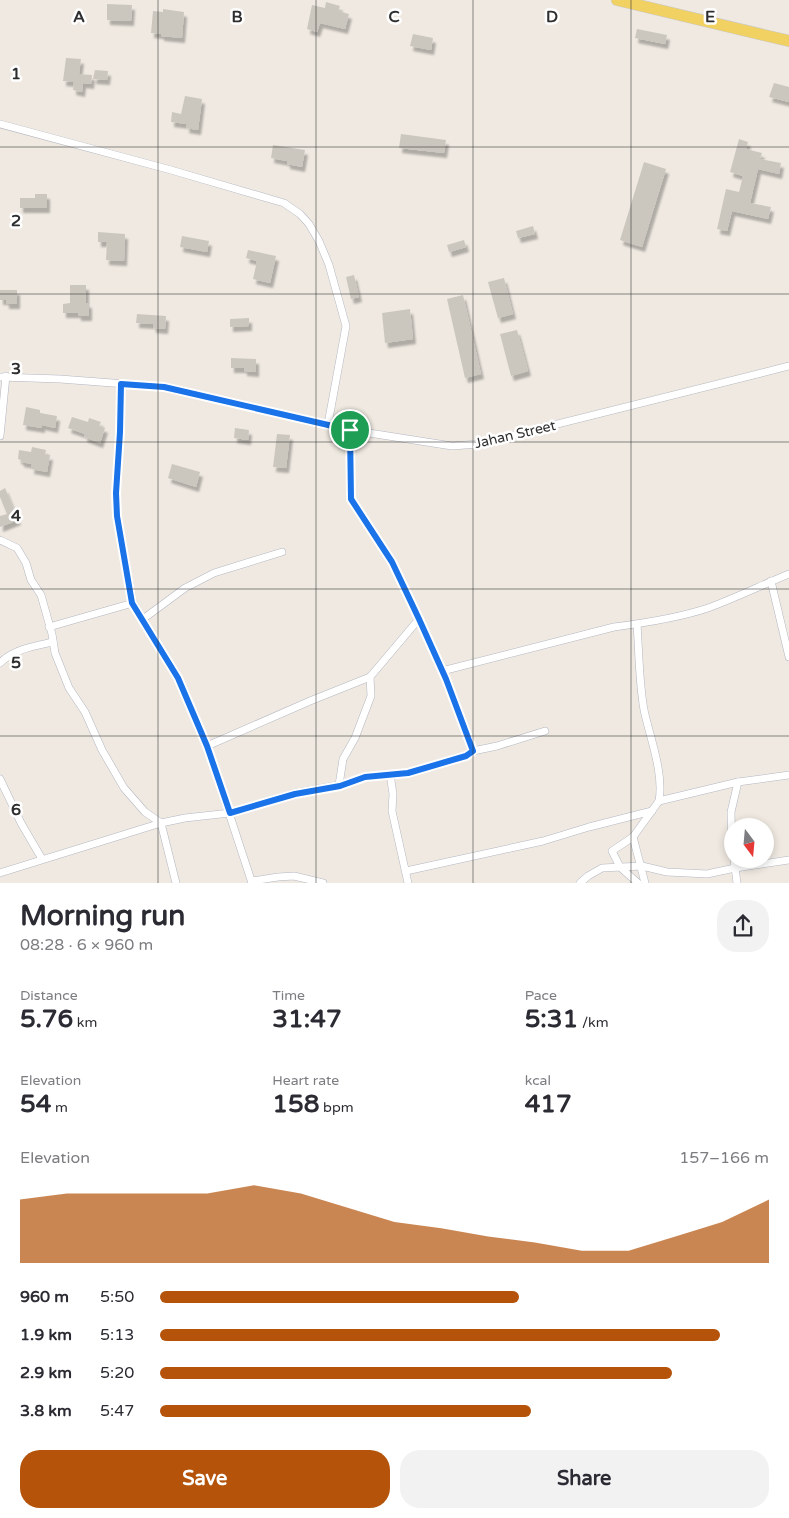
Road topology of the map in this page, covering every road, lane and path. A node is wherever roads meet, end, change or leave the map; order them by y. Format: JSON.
{"nodes":[{"id":1,"x":617,"y":0,"type":"edge"},
{"id":2,"x":789,"y":41,"type":"edge"},
{"id":3,"x":0,"y":124,"type":"edge"},
{"id":4,"x":789,"y":366,"type":"edge"},
{"id":5,"x":3,"y":377,"type":"edge"},
{"id":6,"x":121,"y":384,"type":"junction"},
{"id":7,"x":328,"y":424,"type":"junction"},
{"id":8,"x":350,"y":430,"type":"junction"},
{"id":9,"x":0,"y":436,"type":"edge"},
{"id":10,"x":0,"y":540,"type":"edge"},
{"id":11,"x":282,"y":552,"type":"dead end"},
{"id":12,"x":789,"y":574,"type":"edge"},
{"id":13,"x":772,"y":581,"type":"junction"},
{"id":14,"x":132,"y":603,"type":"junction"},
{"id":15,"x":143,"y":619,"type":"junction"},
{"id":16,"x":419,"y":619,"type":"junction"},
{"id":17,"x":638,"y":624,"type":"junction"},
{"id":18,"x":49,"y":627,"type":"junction"},
{"id":19,"x":53,"y":642,"type":"junction"},
{"id":20,"x":789,"y":657,"type":"edge"},
{"id":21,"x":0,"y":662,"type":"edge"},
{"id":22,"x":442,"y":671,"type":"junction"},
{"id":23,"x":370,"y":677,"type":"junction"},
{"id":24,"x":545,"y":731,"type":"dead end"},
{"id":25,"x":207,"y":746,"type":"junction"},
{"id":26,"x":473,"y":751,"type":"junction"},
{"id":27,"x":390,"y":774,"type":"junction"},
{"id":28,"x":789,"y":776,"type":"edge"},
{"id":29,"x":0,"y":779,"type":"edge"},
{"id":30,"x":738,"y":782,"type":"junction"},
{"id":31,"x":340,"y":786,"type":"junction"},
{"id":32,"x":659,"y":801,"type":"junction"},
{"id":33,"x":652,"y":811,"type":"junction"},
{"id":34,"x":230,"y":813,"type":"junction"},
{"id":35,"x":731,"y":818,"type":"edge"},
{"id":36,"x":161,"y":823,"type":"junction"},
{"id":37,"x":633,"y":837,"type":"junction"},
{"id":38,"x":42,"y":859,"type":"junction"},
{"id":39,"x":789,"y":860,"type":"edge"},
{"id":40,"x":774,"y":862,"type":"edge"},
{"id":41,"x":642,"y":866,"type":"junction"},
{"id":42,"x":620,"y":867,"type":"junction"},
{"id":43,"x":735,"y":868,"type":"joint"},
{"id":44,"x":406,"y":871,"type":"junction"},
{"id":45,"x":0,"y":873,"type":"edge"},
{"id":46,"x":252,"y":882,"type":"edge"},
{"id":47,"x":176,"y":883,"type":"edge"},
{"id":48,"x":323,"y":883,"type":"edge"},
{"id":49,"x":408,"y":883,"type":"edge"},
{"id":50,"x":580,"y":883,"type":"edge"},
{"id":51,"x":638,"y":883,"type":"edge"},
{"id":52,"x":645,"y":883,"type":"edge"},
{"id":53,"x":737,"y":883,"type":"edge"}],
"edges":[{"from":1,"to":2,"type":"main road"},
{"from":3,"to":7,"type":"street"},
{"from":4,"to":8,"type":"street","name":"Jahan Street"},
{"from":5,"to":6,"type":"street","name":"Jahan Street"},
{"from":5,"to":9,"type":"street"},
{"from":6,"to":7,"type":"street","name":"Jahan Street"},
{"from":6,"to":14,"type":"street"},
{"from":7,"to":8,"type":"street","name":"Jahan Street"},
{"from":8,"to":16,"type":"street"},
{"from":10,"to":18,"type":"street"},
{"from":11,"to":15,"type":"street"},
{"from":12,"to":13,"type":"street"},
{"from":13,"to":17,"type":"street"},
{"from":13,"to":20,"type":"street"},
{"from":14,"to":15,"type":"street"},
{"from":14,"to":18,"type":"street"},
{"from":15,"to":25,"type":"street"},
{"from":16,"to":22,"type":"street"},
{"from":16,"to":23,"type":"street"},
{"from":17,"to":22,"type":"street"},
{"from":17,"to":32,"type":"street"},
{"from":18,"to":19,"type":"street"},
{"from":19,"to":21,"type":"street"},
{"from":19,"to":36,"type":"street"},
{"from":22,"to":26,"type":"street"},
{"from":23,"to":25,"type":"street"},
{"from":23,"to":31,"type":"street"},
{"from":24,"to":26,"type":"street"},
{"from":25,"to":34,"type":"street"},
{"from":26,"to":27,"type":"street"},
{"from":27,"to":31,"type":"street"},
{"from":27,"to":44,"type":"street"},
{"from":28,"to":30,"type":"street"},
{"from":29,"to":38,"type":"street"},
{"from":30,"to":32,"type":"street"},
{"from":30,"to":35,"type":"street"},
{"from":31,"to":34,"type":"street"},
{"from":32,"to":33,"type":"street"},
{"from":33,"to":37,"type":"street"},
{"from":33,"to":44,"type":"street"},
{"from":34,"to":36,"type":"street"},
{"from":34,"to":46,"type":"street"},
{"from":36,"to":38,"type":"street"},
{"from":36,"to":47,"type":"street"},
{"from":37,"to":41,"type":"street"},
{"from":37,"to":42,"type":"street"},
{"from":38,"to":45,"type":"street"},
{"from":39,"to":40,"type":"street"},
{"from":41,"to":42,"type":"street"},
{"from":41,"to":43,"type":"street"},
{"from":41,"to":52,"type":"street"},
{"from":42,"to":50,"type":"street"},
{"from":42,"to":51,"type":"street"},
{"from":43,"to":53,"type":"street"},
{"from":44,"to":49,"type":"street"},
{"from":46,"to":48,"type":"street"}]}
